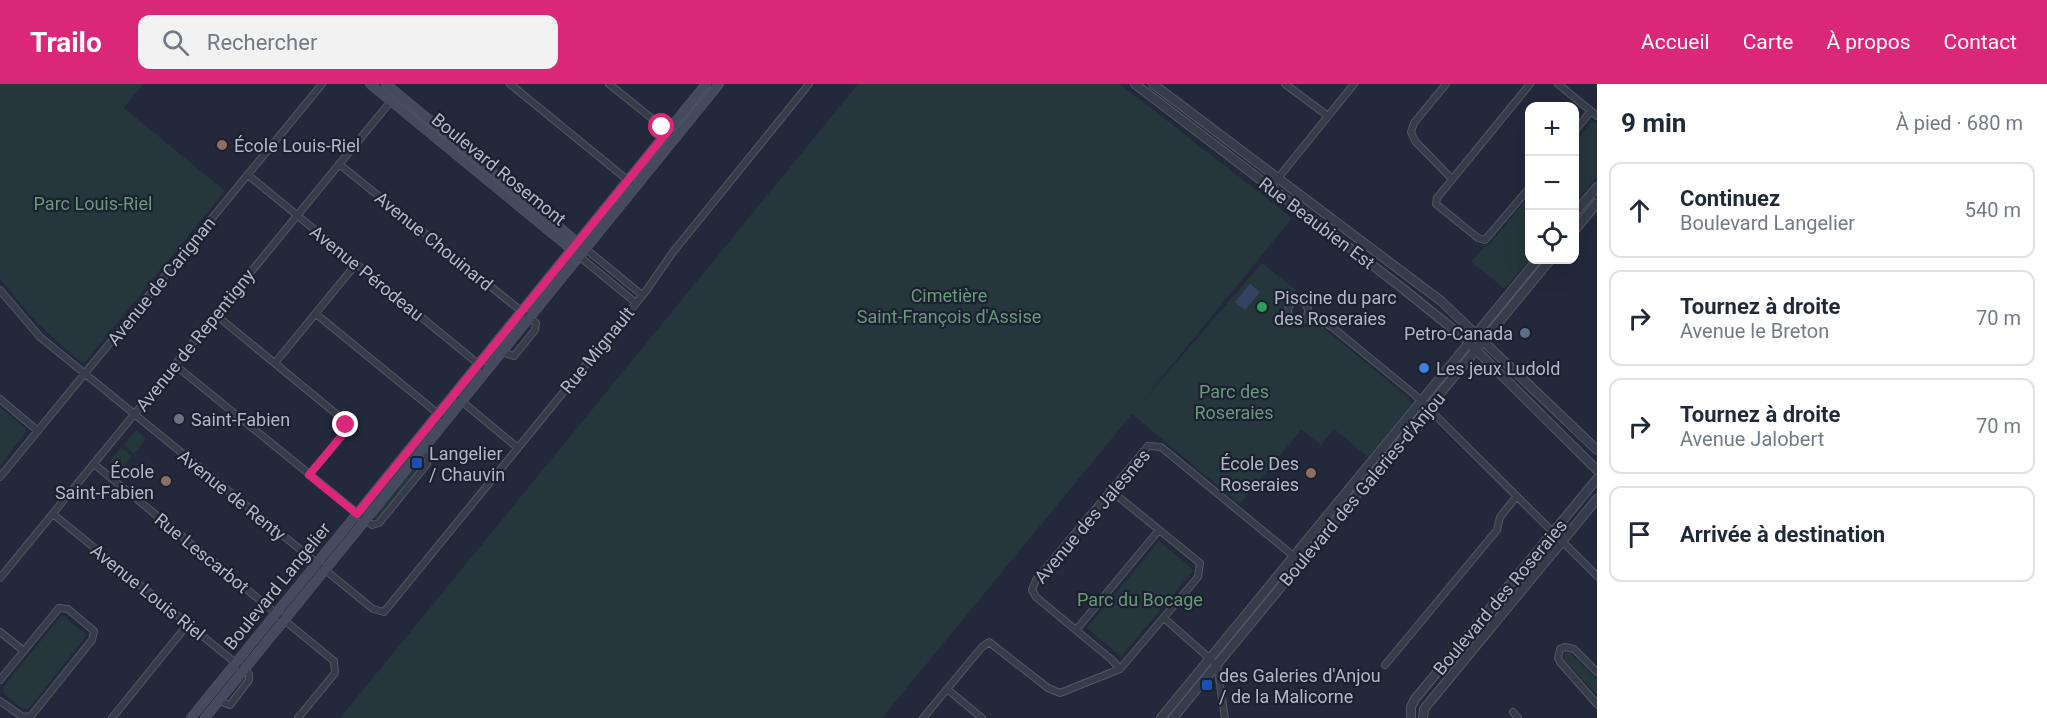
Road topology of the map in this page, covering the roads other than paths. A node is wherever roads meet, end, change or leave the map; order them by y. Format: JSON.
{"nodes":[{"id":1,"x":322,"y":84,"type":"edge"},
{"id":2,"x":370,"y":84,"type":"edge"},
{"id":3,"x":386,"y":84,"type":"edge"},
{"id":4,"x":510,"y":84,"type":"edge"},
{"id":5,"x":609,"y":84,"type":"edge"},
{"id":6,"x":808,"y":84,"type":"edge"},
{"id":7,"x":1134,"y":84,"type":"edge"},
{"id":8,"x":1153,"y":84,"type":"edge"},
{"id":9,"x":1286,"y":84,"type":"edge"},
{"id":10,"x":1354,"y":84,"type":"edge"},
{"id":11,"x":1446,"y":84,"type":"edge"},
{"id":12,"x":1530,"y":84,"type":"edge"},
{"id":13,"x":1558,"y":84,"type":"edge"},
{"id":14,"x":712,"y":85,"type":"edge"},
{"id":15,"x":391,"y":101,"type":"junction"},
{"id":16,"x":1594,"y":113,"type":"edge"},
{"id":17,"x":1328,"y":116,"type":"junction"},
{"id":18,"x":1579,"y":128,"type":"edge"},
{"id":19,"x":1217,"y":133,"type":"junction"},
{"id":20,"x":672,"y":134,"type":"junction"},
{"id":21,"x":1210,"y":142,"type":"junction"},
{"id":22,"x":339,"y":164,"type":"junction"},
{"id":23,"x":248,"y":175,"type":"junction"},
{"id":24,"x":1278,"y":179,"type":"junction"},
{"id":25,"x":1452,"y":179,"type":"junction"},
{"id":26,"x":632,"y":183,"type":"junction"},
{"id":27,"x":1597,"y":187,"type":"edge"},
{"id":28,"x":1270,"y":189,"type":"junction"},
{"id":29,"x":1525,"y":193,"type":"edge"},
{"id":30,"x":1597,"y":203,"type":"edge"},
{"id":31,"x":1578,"y":210,"type":"edge"},
{"id":32,"x":297,"y":215,"type":"junction"},
{"id":33,"x":1579,"y":226,"type":"edge"},
{"id":34,"x":575,"y":246,"type":"junction"},
{"id":35,"x":583,"y":253,"type":"junction"},
{"id":36,"x":1383,"y":256,"type":"junction"},
{"id":37,"x":357,"y":264,"type":"junction"},
{"id":38,"x":1534,"y":264,"type":"edge"},
{"id":39,"x":1548,"y":264,"type":"edge"},
{"id":40,"x":1375,"y":267,"type":"junction"},
{"id":41,"x":0,"y":290,"type":"edge"},
{"id":42,"x":642,"y":295,"type":"junction"},
{"id":43,"x":636,"y":303,"type":"junction"},
{"id":44,"x":520,"y":312,"type":"junction"},
{"id":45,"x":1308,"y":313,"type":"dead end"},
{"id":46,"x":316,"y":314,"type":"junction"},
{"id":47,"x":216,"y":315,"type":"junction"},
{"id":48,"x":530,"y":318,"type":"junction"},
{"id":49,"x":1477,"y":334,"type":"junction"},
{"id":50,"x":1484,"y":341,"type":"junction"},
{"id":51,"x":1469,"y":343,"type":"junction"},
{"id":52,"x":1476,"y":351,"type":"junction"},
{"id":53,"x":275,"y":363,"type":"junction"},
{"id":54,"x":478,"y":364,"type":"junction"},
{"id":55,"x":175,"y":365,"type":"junction"},
{"id":56,"x":487,"y":371,"type":"junction"},
{"id":57,"x":85,"y":373,"type":"junction"},
{"id":58,"x":458,"y":398,"type":"junction"},
{"id":59,"x":0,"y":399,"type":"edge"},
{"id":60,"x":1421,"y":401,"type":"junction"},
{"id":61,"x":1429,"y":408,"type":"junction"},
{"id":62,"x":135,"y":414,"type":"junction"},
{"id":63,"x":442,"y":417,"type":"junction"},
{"id":64,"x":38,"y":431,"type":"junction"},
{"id":65,"x":518,"y":448,"type":"junction"},
{"id":66,"x":1597,"y":450,"type":"edge"},
{"id":67,"x":94,"y":464,"type":"junction"},
{"id":68,"x":1597,"y":470,"type":"edge"},
{"id":69,"x":309,"y":475,"type":"junction"},
{"id":70,"x":0,"y":477,"type":"edge"},
{"id":71,"x":1597,"y":479,"type":"edge"},
{"id":72,"x":1110,"y":490,"type":"junction"},
{"id":73,"x":1517,"y":496,"type":"junction"},
{"id":74,"x":1597,"y":499,"type":"edge"},
{"id":75,"x":53,"y":514,"type":"junction"},
{"id":76,"x":361,"y":517,"type":"junction"},
{"id":77,"x":1159,"y":530,"type":"junction"},
{"id":78,"x":1554,"y":532,"type":"junction"},
{"id":79,"x":1562,"y":541,"type":"junction"},
{"id":80,"x":1298,"y":560,"type":"junction"},
{"id":81,"x":320,"y":567,"type":"junction"},
{"id":82,"x":1597,"y":576,"type":"edge"},
{"id":83,"x":0,"y":578,"type":"edge"},
{"id":84,"x":381,"y":612,"type":"joint"},
{"id":85,"x":276,"y":613,"type":"junction"},
{"id":86,"x":1164,"y":618,"type":"junction"},
{"id":87,"x":284,"y":620,"type":"junction"},
{"id":88,"x":188,"y":624,"type":"junction"},
{"id":89,"x":1077,"y":630,"type":"junction"},
{"id":90,"x":0,"y":632,"type":"edge"},
{"id":91,"x":24,"y":651,"type":"junction"},
{"id":92,"x":1211,"y":657,"type":"junction"},
{"id":93,"x":236,"y":663,"type":"junction"},
{"id":94,"x":1217,"y":665,"type":"junction"},
{"id":95,"x":1385,"y":665,"type":"dead end"},
{"id":96,"x":1120,"y":669,"type":"junction"},
{"id":97,"x":244,"y":670,"type":"junction"},
{"id":98,"x":1597,"y":672,"type":"edge"},
{"id":99,"x":0,"y":681,"type":"edge"},
{"id":100,"x":947,"y":689,"type":"junction"},
{"id":101,"x":0,"y":701,"type":"edge"},
{"id":102,"x":1597,"y":704,"type":"edge"},
{"id":103,"x":1513,"y":712,"type":"dead end"},
{"id":104,"x":1422,"y":716,"type":"edge"},
{"id":105,"x":1410,"y":717,"type":"edge"},
{"id":106,"x":112,"y":718,"type":"edge"},
{"id":107,"x":191,"y":718,"type":"edge"},
{"id":108,"x":205,"y":718,"type":"edge"},
{"id":109,"x":298,"y":718,"type":"edge"},
{"id":110,"x":923,"y":718,"type":"edge"},
{"id":111,"x":982,"y":718,"type":"edge"},
{"id":112,"x":1161,"y":718,"type":"edge"},
{"id":113,"x":1173,"y":718,"type":"edge"},
{"id":114,"x":1225,"y":718,"type":"edge"},
{"id":115,"x":1518,"y":718,"type":"edge"}],
"edges":[{"from":1,"to":23,"type":"street","name":"Avenue de Carignan"},
{"from":2,"to":15,"type":"main road","name":"Boulevard Rosemont"},
{"from":3,"to":34,"type":"main road","name":"Boulevard Rosemont"},
{"from":4,"to":26,"type":"street"},
{"from":5,"to":20,"type":"street"},
{"from":6,"to":42,"type":"street","name":"Rue Mignault"},
{"from":7,"to":21,"type":"street","name":"Rue Beaubien Est"},
{"from":8,"to":19,"type":"street","name":"Rue Beaubien Est"},
{"from":9,"to":17,"type":"street"},
{"from":10,"to":17,"type":"street"},
{"from":11,"to":25,"type":"street"},
{"from":12,"to":25,"type":"street"},
{"from":13,"to":16,"type":"street"},
{"from":14,"to":20,"type":"main road","name":"Boulevard Langelier"},
{"from":15,"to":22,"type":"street","name":"Avenue de Repentigny"},
{"from":15,"to":34,"type":"main road","name":"Boulevard Rosemont"},
{"from":16,"to":18,"type":"street"},
{"from":17,"to":24,"type":"street"},
{"from":19,"to":21,"type":"street"},
{"from":19,"to":24,"type":"street","name":"Rue Beaubien Est"},
{"from":20,"to":26,"type":"main road","name":"Boulevard Langelier"},
{"from":21,"to":28,"type":"street","name":"Rue Beaubien Est"},
{"from":22,"to":32,"type":"street","name":"Avenue de Repentigny"},
{"from":22,"to":44,"type":"street","name":"Avenue Chouinard"},
{"from":23,"to":32,"type":"street","name":"Avenue Pérodeau"},
{"from":23,"to":57,"type":"street","name":"Avenue de Carignan"},
{"from":24,"to":28,"type":"street"},
{"from":24,"to":36,"type":"street","name":"Rue Beaubien Est"},
{"from":25,"to":29,"type":"street"},
{"from":26,"to":34,"type":"main road","name":"Boulevard Langelier"},
{"from":26,"to":35,"type":"main road","name":"Boulevard Langelier"},
{"from":27,"to":31,"type":"street"},
{"from":28,"to":40,"type":"street","name":"Rue Beaubien Est"},
{"from":30,"to":33,"type":"street"},
{"from":32,"to":37,"type":"street","name":"Avenue Pérodeau"},
{"from":32,"to":47,"type":"street","name":"Avenue de Repentigny"},
{"from":34,"to":35,"type":"main road","name":"Boulevard Rosemont"},
{"from":34,"to":44,"type":"main road","name":"Boulevard Langelier"},
{"from":35,"to":42,"type":"street","name":"Boulevard Rosemont"},
{"from":35,"to":43,"type":"street","name":"Boulevard Rosemont"},
{"from":35,"to":48,"type":"main road","name":"Boulevard Langelier"},
{"from":36,"to":40,"type":"street"},
{"from":36,"to":49,"type":"street","name":"Rue Beaubien Est"},
{"from":37,"to":46,"type":"street"},
{"from":37,"to":54,"type":"street","name":"Avenue Pérodeau"},
{"from":38,"to":49,"type":"street","name":"Boulevard des Galeries-d'Anjou"},
{"from":39,"to":50,"type":"street","name":"Boulevard des Galeries-d'Anjou"},
{"from":40,"to":51,"type":"street","name":"Rue Beaubien Est"},
{"from":41,"to":57,"type":"street","name":"Avenue de Renty"},
{"from":42,"to":43,"type":"street","name":"Rue Mignault"},
{"from":43,"to":65,"type":"street","name":"Rue Mignault"},
{"from":44,"to":48,"type":"street","name":"Avenue Chouinard"},
{"from":44,"to":54,"type":"main road","name":"Boulevard Langelier"},
{"from":45,"to":60,"type":"street"},
{"from":46,"to":53,"type":"street"},
{"from":46,"to":63,"type":"street"},
{"from":47,"to":53,"type":"street"},
{"from":47,"to":55,"type":"street","name":"Avenue de Repentigny"},
{"from":48,"to":56,"type":"main road","name":"Boulevard Langelier"},
{"from":49,"to":50,"type":"street","name":"Rue Beaubien Est"},
{"from":49,"to":51,"type":"street","name":"Boulevard des Galeries-d'Anjou"},
{"from":50,"to":52,"type":"street","name":"Boulevard des Galeries-d'Anjou"},
{"from":50,"to":66,"type":"street","name":"Rue Beaubien Est"},
{"from":51,"to":52,"type":"street","name":"Rue Beaubien Est"},
{"from":51,"to":60,"type":"street","name":"Boulevard des Galeries-d'Anjou"},
{"from":52,"to":61,"type":"street","name":"Boulevard des Galeries-d'Anjou"},
{"from":52,"to":68,"type":"street","name":"Rue Beaubien Est"},
{"from":53,"to":69,"type":"street"},
{"from":54,"to":56,"type":"street","name":"Avenue Pérodeau"},
{"from":54,"to":58,"type":"main road","name":"Boulevard Langelier"},
{"from":55,"to":62,"type":"street","name":"Avenue de Repentigny"},
{"from":55,"to":69,"type":"street"},
{"from":56,"to":58,"type":"main road","name":"Boulevard Langelier"},
{"from":57,"to":62,"type":"street","name":"Avenue de Renty"},
{"from":57,"to":64,"type":"street","name":"Avenue de Carignan"},
{"from":58,"to":63,"type":"main road","name":"Boulevard Langelier"},
{"from":58,"to":65,"type":"street"},
{"from":59,"to":64,"type":"street"},
{"from":60,"to":61,"type":"street"},
{"from":60,"to":80,"type":"street","name":"Boulevard des Galeries-d'Anjou"},
{"from":61,"to":73,"type":"street"},
{"from":61,"to":80,"type":"street","name":"Boulevard des Galeries-d'Anjou"},
{"from":62,"to":67,"type":"street","name":"Avenue de Repentigny"},
{"from":62,"to":81,"type":"street","name":"Avenue de Renty"},
{"from":63,"to":76,"type":"main road","name":"Boulevard Langelier"},
{"from":63,"to":76,"type":"main road","name":"Boulevard Langelier"},
{"from":64,"to":70,"type":"street","name":"Avenue de Carignan"},
{"from":65,"to":84,"type":"street","name":"Rue Mignault"},
{"from":67,"to":75,"type":"street","name":"Avenue de Repentigny"},
{"from":67,"to":85,"type":"street","name":"Rue Lescarbot"},
{"from":69,"to":76,"type":"street"},
{"from":71,"to":78,"type":"street","name":"Boulevard des Roseraies"},
{"from":72,"to":77,"type":"street"},
{"from":72,"to":80,"type":"street","name":"Avenue des Jalesnes"},
{"from":72,"to":89,"type":"street","name":"Avenue des Jalesnes"},
{"from":73,"to":78,"type":"street"},
{"from":73,"to":95,"type":"street"},
{"from":74,"to":79,"type":"street","name":"Boulevard des Roseraies"},
{"from":75,"to":83,"type":"street","name":"Avenue de Repentigny"},
{"from":75,"to":88,"type":"street","name":"Avenue Louis Riel"},
{"from":76,"to":81,"type":"main road","name":"Boulevard Langelier"},
{"from":77,"to":86,"type":"street"},
{"from":77,"to":89,"type":"street"},
{"from":78,"to":79,"type":"street"},
{"from":78,"to":105,"type":"street","name":"Boulevard des Roseraies"},
{"from":79,"to":82,"type":"street"},
{"from":79,"to":104,"type":"street","name":"Boulevard des Roseraies"},
{"from":80,"to":92,"type":"street","name":"Boulevard des Galeries-d'Anjou"},
{"from":80,"to":94,"type":"street","name":"Boulevard des Galeries-d'Anjou"},
{"from":81,"to":84,"type":"street","name":"Avenue de Renty"},
{"from":81,"to":85,"type":"main road","name":"Boulevard Langelier"},
{"from":81,"to":87,"type":"main road","name":"Boulevard Langelier"},
{"from":85,"to":87,"type":"street","name":"Rue Lescarbot"},
{"from":85,"to":93,"type":"main road","name":"Boulevard Langelier"},
{"from":86,"to":92,"type":"street"},
{"from":86,"to":96,"type":"street"},
{"from":87,"to":97,"type":"main road","name":"Boulevard Langelier"},
{"from":87,"to":109,"type":"street","name":"Rue Lescarbot"},
{"from":88,"to":93,"type":"street","name":"Avenue Louis Riel"},
{"from":88,"to":106,"type":"street"},
{"from":89,"to":96,"type":"street","name":"Avenue des Jalesnes"},
{"from":90,"to":91,"type":"street"},
{"from":91,"to":99,"type":"street"},
{"from":91,"to":101,"type":"street"},
{"from":92,"to":94,"type":"street"},
{"from":92,"to":112,"type":"street","name":"Boulevard des Galeries-d'Anjou"},
{"from":93,"to":97,"type":"street","name":"Avenue Louis Riel"},
{"from":93,"to":107,"type":"main road","name":"Boulevard Langelier"},
{"from":94,"to":113,"type":"street","name":"Boulevard des Galeries-d'Anjou"},
{"from":94,"to":114,"type":"street"},
{"from":96,"to":100,"type":"street"},
{"from":97,"to":108,"type":"main road","name":"Boulevard Langelier"},
{"from":98,"to":102,"type":"street"},
{"from":100,"to":110,"type":"street"},
{"from":100,"to":111,"type":"street"},
{"from":103,"to":115,"type":"street"},
{"from":104,"to":105,"type":"street"}]}
